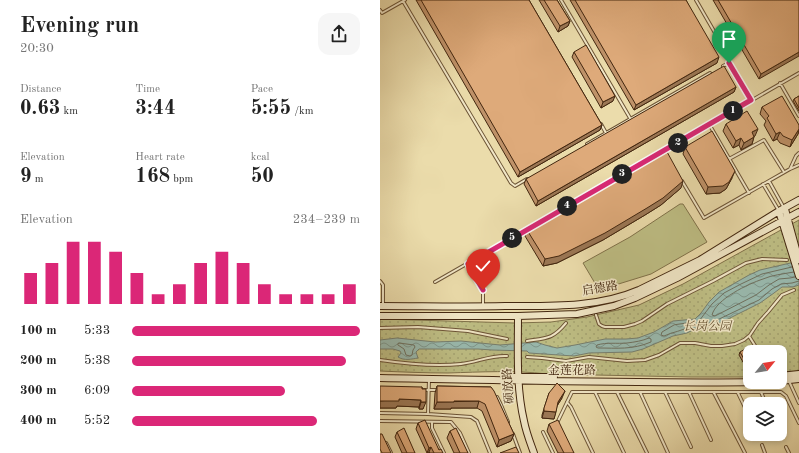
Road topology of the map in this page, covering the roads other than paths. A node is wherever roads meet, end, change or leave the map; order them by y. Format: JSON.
{"nodes":[{"id":1,"x":561,"y":0,"type":"edge"},
{"id":2,"x":696,"y":0,"type":"edge"},
{"id":3,"x":404,"y":1,"type":"edge"},
{"id":4,"x":380,"y":10,"type":"edge"},
{"id":5,"x":729,"y":63,"type":"junction"},
{"id":6,"x":722,"y":67,"type":"edge"},
{"id":7,"x":716,"y":70,"type":"edge"},
{"id":8,"x":799,"y":73,"type":"edge"},
{"id":9,"x":780,"y":83,"type":"junction"},
{"id":10,"x":751,"y":100,"type":"junction"},
{"id":11,"x":799,"y":116,"type":"edge"},
{"id":12,"x":630,"y":119,"type":"junction"},
{"id":13,"x":598,"y":120,"type":"edge"},
{"id":14,"x":709,"y":124,"type":"junction"},
{"id":15,"x":606,"y":133,"type":"junction"},
{"id":16,"x":586,"y":145,"type":"edge"},
{"id":17,"x":664,"y":151,"type":"junction"},
{"id":18,"x":799,"y":153,"type":"edge"},
{"id":19,"x":668,"y":158,"type":"edge"},
{"id":20,"x":730,"y":159,"type":"junction"},
{"id":21,"x":799,"y":165,"type":"edge"},
{"id":22,"x":790,"y":169,"type":"junction"},
{"id":23,"x":784,"y":172,"type":"junction"},
{"id":24,"x":531,"y":177,"type":"edge"},
{"id":25,"x":680,"y":178,"type":"edge"},
{"id":26,"x":769,"y":181,"type":"junction"},
{"id":27,"x":763,"y":184,"type":"junction"},
{"id":28,"x":749,"y":192,"type":"junction"},
{"id":29,"x":799,"y":200,"type":"edge"},
{"id":30,"x":782,"y":210,"type":"junction"},
{"id":31,"x":799,"y":212,"type":"edge"},
{"id":32,"x":785,"y":220,"type":"junction"},
{"id":33,"x":787,"y":260,"type":"dead end"},
{"id":34,"x":799,"y":260,"type":"edge"},
{"id":35,"x":468,"y":264,"type":"junction"},
{"id":36,"x":799,"y":276,"type":"edge"},
{"id":37,"x":380,"y":281,"type":"edge"},
{"id":38,"x":435,"y":282,"type":"dead end"},
{"id":39,"x":794,"y":290,"type":"dead end"},
{"id":40,"x":382,"y":306,"type":"edge"},
{"id":41,"x":483,"y":306,"type":"junction"},
{"id":42,"x":596,"y":315,"type":"dead end"},
{"id":43,"x":380,"y":316,"type":"edge"},
{"id":44,"x":518,"y":316,"type":"junction"},
{"id":45,"x":566,"y":323,"type":"dead end"},
{"id":46,"x":380,"y":328,"type":"edge"},
{"id":47,"x":749,"y":336,"type":"junction"},
{"id":48,"x":507,"y":339,"type":"dead end"},
{"id":49,"x":527,"y":341,"type":"dead end"},
{"id":50,"x":755,"y":345,"type":"edge"},
{"id":51,"x":507,"y":356,"type":"dead end"},
{"id":52,"x":527,"y":357,"type":"dead end"},
{"id":53,"x":380,"y":360,"type":"edge"},
{"id":54,"x":799,"y":374,"type":"edge"},
{"id":55,"x":787,"y":375,"type":"edge"},
{"id":56,"x":380,"y":377,"type":"edge"},
{"id":57,"x":429,"y":378,"type":"junction"},
{"id":58,"x":519,"y":379,"type":"junction"},
{"id":59,"x":799,"y":379,"type":"edge"},
{"id":60,"x":743,"y":380,"type":"edge"},
{"id":61,"x":788,"y":380,"type":"joint"},
{"id":62,"x":743,"y":382,"type":"edge"},
{"id":63,"x":422,"y":390,"type":"edge"},
{"id":64,"x":429,"y":390,"type":"junction"},
{"id":65,"x":443,"y":390,"type":"edge"},
{"id":66,"x":595,"y":392,"type":"junction"},
{"id":67,"x":618,"y":392,"type":"junction"},
{"id":68,"x":640,"y":392,"type":"junction"},
{"id":69,"x":665,"y":392,"type":"junction"},
{"id":70,"x":689,"y":392,"type":"junction"},
{"id":71,"x":738,"y":392,"type":"junction"},
{"id":72,"x":761,"y":392,"type":"junction"},
{"id":73,"x":714,"y":393,"type":"junction"},
{"id":74,"x":496,"y":396,"type":"edge"},
{"id":75,"x":763,"y":397,"type":"edge"},
{"id":76,"x":567,"y":402,"type":"junction"},
{"id":77,"x":743,"y":403,"type":"edge"},
{"id":78,"x":799,"y":403,"type":"edge"},
{"id":79,"x":380,"y":414,"type":"edge"},
{"id":80,"x":428,"y":414,"type":"junction"},
{"id":81,"x":380,"y":421,"type":"edge"},
{"id":82,"x":432,"y":422,"type":"junction"},
{"id":83,"x":799,"y":423,"type":"edge"},
{"id":84,"x":510,"y":426,"type":"edge"},
{"id":85,"x":558,"y":426,"type":"edge"},
{"id":86,"x":543,"y":432,"type":"dead end"},
{"id":87,"x":513,"y":434,"type":"edge"},
{"id":88,"x":711,"y":440,"type":"dead end"},
{"id":89,"x":386,"y":443,"type":"edge"},
{"id":90,"x":762,"y":445,"type":"dead end"},
{"id":91,"x":691,"y":447,"type":"dead end"},
{"id":92,"x":786,"y":447,"type":"dead end"},
{"id":93,"x":518,"y":448,"type":"junction"},
{"id":94,"x":512,"y":450,"type":"edge"},
{"id":95,"x":390,"y":453,"type":"edge"},
{"id":96,"x":444,"y":453,"type":"edge"},
{"id":97,"x":469,"y":453,"type":"edge"},
{"id":98,"x":490,"y":453,"type":"edge"},
{"id":99,"x":520,"y":453,"type":"edge"},
{"id":100,"x":534,"y":453,"type":"edge"},
{"id":101,"x":553,"y":453,"type":"edge"},
{"id":102,"x":593,"y":453,"type":"edge"},
{"id":103,"x":624,"y":453,"type":"edge"},
{"id":104,"x":647,"y":453,"type":"edge"},
{"id":105,"x":668,"y":453,"type":"edge"},
{"id":106,"x":745,"y":453,"type":"edge"},
{"id":107,"x":765,"y":453,"type":"edge"},
{"id":108,"x":789,"y":453,"type":"edge"}],
"edges":[{"from":1,"to":12,"type":"lane"},
{"from":2,"to":5,"type":"lane"},
{"from":3,"to":4,"type":"lane"},
{"from":3,"to":24,"type":"lane"},
{"from":5,"to":6,"type":"lane"},
{"from":5,"to":10,"type":"lane"},
{"from":7,"to":12,"type":"lane"},
{"from":8,"to":9,"type":"lane"},
{"from":9,"to":10,"type":"lane"},
{"from":9,"to":11,"type":"lane"},
{"from":10,"to":14,"type":"lane"},
{"from":12,"to":15,"type":"lane"},
{"from":13,"to":15,"type":"lane"},
{"from":14,"to":17,"type":"lane"},
{"from":14,"to":20,"type":"lane"},
{"from":15,"to":16,"type":"lane"},
{"from":17,"to":19,"type":"lane"},
{"from":17,"to":35,"type":"lane"},
{"from":18,"to":22,"type":"lane"},
{"from":20,"to":23,"type":"lane"},
{"from":20,"to":28,"type":"lane"},
{"from":21,"to":22,"type":"lane"},
{"from":22,"to":23,"type":"lane"},
{"from":23,"to":26,"type":"lane"},
{"from":25,"to":28,"type":"lane"},
{"from":26,"to":27,"type":"lane"},
{"from":26,"to":30,"type":"lane"},
{"from":27,"to":28,"type":"lane"},
{"from":27,"to":30,"type":"lane"},
{"from":29,"to":30,"type":"street","name":"启德路"},
{"from":30,"to":32,"type":"street"},
{"from":30,"to":41,"type":"street","name":"启德路"},
{"from":31,"to":32,"type":"street","name":"启德路"},
{"from":32,"to":34,"type":"street"},
{"from":32,"to":36,"type":"street"},
{"from":32,"to":44,"type":"street","name":"启德路"},
{"from":33,"to":42,"type":"lane"},
{"from":35,"to":38,"type":"lane"},
{"from":35,"to":41,"type":"lane"},
{"from":37,"to":40,"type":"lane"},
{"from":39,"to":47,"type":"lane"},
{"from":40,"to":41,"type":"street","name":"启德路"},
{"from":43,"to":44,"type":"street","name":"启德路"},
{"from":44,"to":58,"type":"street","name":"硕放路"},
{"from":45,"to":49,"type":"lane"},
{"from":46,"to":48,"type":"lane"},
{"from":47,"to":50,"type":"lane"},
{"from":47,"to":52,"type":"lane"},
{"from":51,"to":53,"type":"lane"},
{"from":54,"to":55,"type":"street"},
{"from":56,"to":57,"type":"street","name":"金莲花路"},
{"from":57,"to":58,"type":"street","name":"金莲花路"},
{"from":57,"to":64,"type":"lane"},
{"from":58,"to":60,"type":"street","name":"金莲花路"},
{"from":58,"to":62,"type":"street","name":"金莲花路"},
{"from":58,"to":100,"type":"street","name":"硕放路"},
{"from":59,"to":61,"type":"street"},
{"from":61,"to":78,"type":"lane"},
{"from":63,"to":64,"type":"lane"},
{"from":64,"to":65,"type":"lane"},
{"from":64,"to":80,"type":"lane"},
{"from":66,"to":67,"type":"lane"},
{"from":66,"to":76,"type":"lane"},
{"from":66,"to":103,"type":"lane"},
{"from":67,"to":68,"type":"lane"},
{"from":67,"to":104,"type":"lane"},
{"from":68,"to":69,"type":"lane"},
{"from":68,"to":105,"type":"lane"},
{"from":69,"to":70,"type":"lane"},
{"from":69,"to":91,"type":"lane"},
{"from":70,"to":73,"type":"lane"},
{"from":70,"to":88,"type":"lane"},
{"from":71,"to":72,"type":"lane"},
{"from":71,"to":73,"type":"lane"},
{"from":71,"to":77,"type":"lane"},
{"from":72,"to":75,"type":"lane"},
{"from":72,"to":83,"type":"lane"},
{"from":73,"to":106,"type":"lane"},
{"from":74,"to":84,"type":"lane"},
{"from":76,"to":85,"type":"lane"},
{"from":76,"to":102,"type":"lane"},
{"from":79,"to":80,"type":"lane"},
{"from":80,"to":98,"type":"lane"},
{"from":81,"to":82,"type":"lane"},
{"from":82,"to":96,"type":"lane"},
{"from":82,"to":97,"type":"lane"},
{"from":86,"to":101,"type":"lane"},
{"from":87,"to":93,"type":"lane"},
{"from":89,"to":95,"type":"lane"},
{"from":90,"to":107,"type":"lane"},
{"from":92,"to":108,"type":"lane"},
{"from":93,"to":94,"type":"lane"},
{"from":93,"to":99,"type":"lane"}]}
